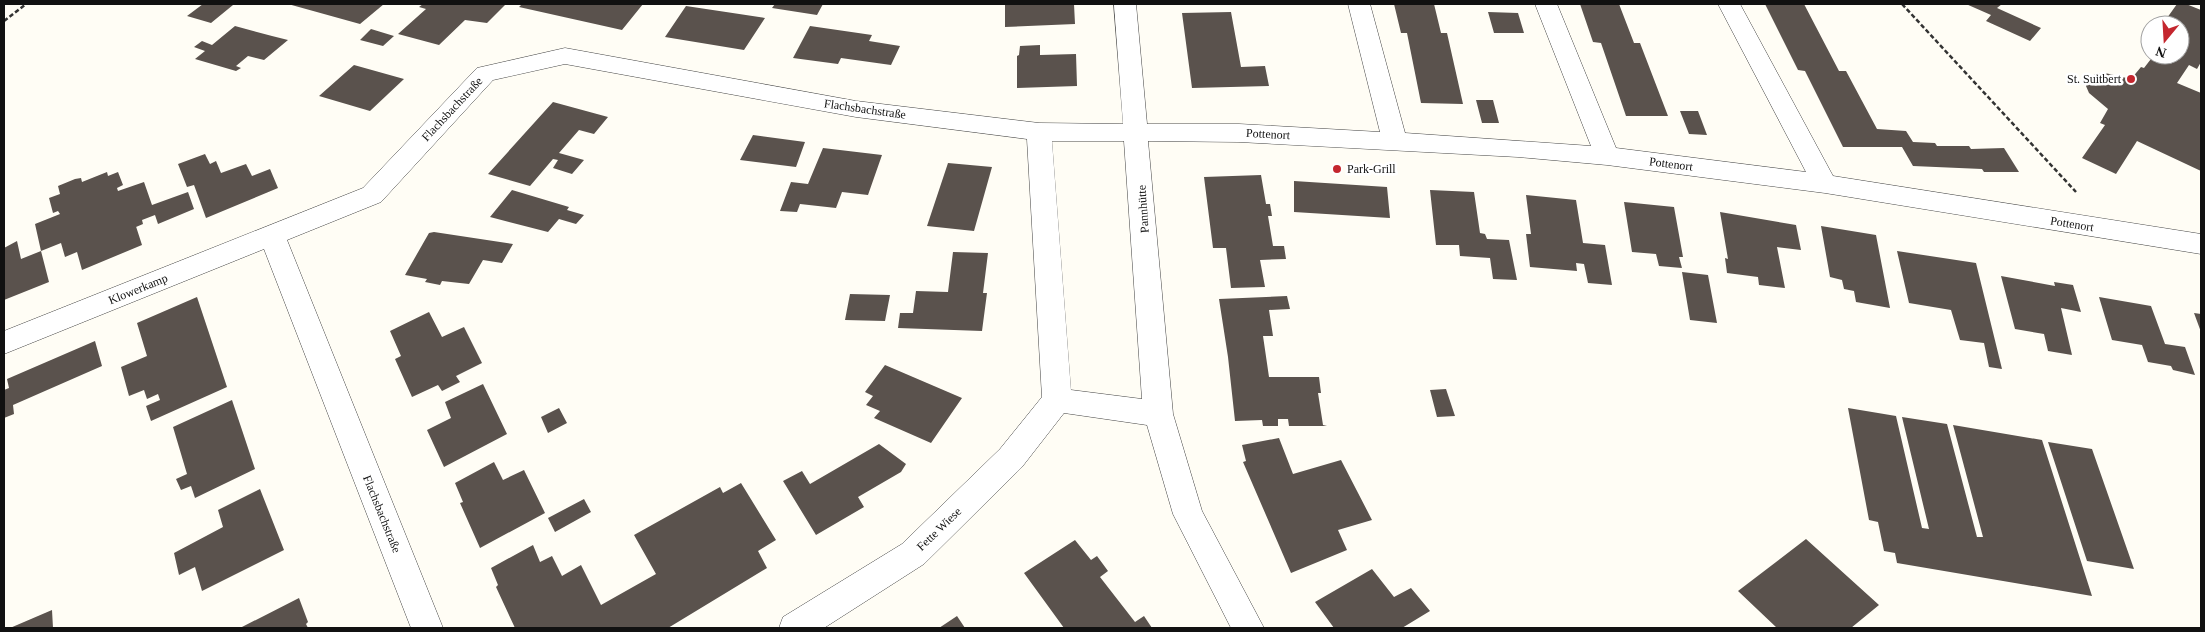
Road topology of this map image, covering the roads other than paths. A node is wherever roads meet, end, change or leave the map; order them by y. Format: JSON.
{"nodes":[{"id":1,"x":1124,"y":4,"type":"edge"},
{"id":2,"x":1359,"y":4,"type":"edge"},
{"id":3,"x":1546,"y":4,"type":"edge"},
{"id":4,"x":1729,"y":4,"type":"edge"},
{"id":5,"x":1137,"y":131,"type":"junction"},
{"id":6,"x":1039,"y":132,"type":"junction"},
{"id":7,"x":1394,"y":141,"type":"junction"},
{"id":8,"x":1607,"y":156,"type":"junction"},
{"id":9,"x":1826,"y":184,"type":"junction"},
{"id":10,"x":272,"y":236,"type":"junction"},
{"id":11,"x":2201,"y":244,"type":"edge"},
{"id":12,"x":4,"y":343,"type":"edge"},
{"id":13,"x":1058,"y":400,"type":"junction"},
{"id":14,"x":1158,"y":414,"type":"junction"},
{"id":15,"x":427,"y":628,"type":"edge"},
{"id":16,"x":795,"y":628,"type":"edge"},
{"id":17,"x":1248,"y":628,"type":"edge"}],
"edges":[{"from":1,"to":5,"type":"street","name":"Pannhütte"},
{"from":2,"to":7,"type":"street"},
{"from":3,"to":8,"type":"street"},
{"from":4,"to":9,"type":"street"},
{"from":5,"to":6,"type":"street","name":"Flachsbachstraße"},
{"from":5,"to":7,"type":"street","name":"Pottenort"},
{"from":5,"to":14,"type":"street","name":"Pannhütte"},
{"from":6,"to":10,"type":"street","name":"Flachsbachstraße"},
{"from":6,"to":13,"type":"street"},
{"from":7,"to":8,"type":"street","name":"Pottenort"},
{"from":8,"to":9,"type":"street","name":"Pottenort"},
{"from":9,"to":11,"type":"street","name":"Pottenort"},
{"from":10,"to":12,"type":"street","name":"Klowerkamp"},
{"from":10,"to":15,"type":"street","name":"Flachsbachstraße"},
{"from":13,"to":14,"type":"street"},
{"from":13,"to":16,"type":"street","name":"Fette Wiese"},
{"from":14,"to":17,"type":"street","name":"Pannhütte"}]}
